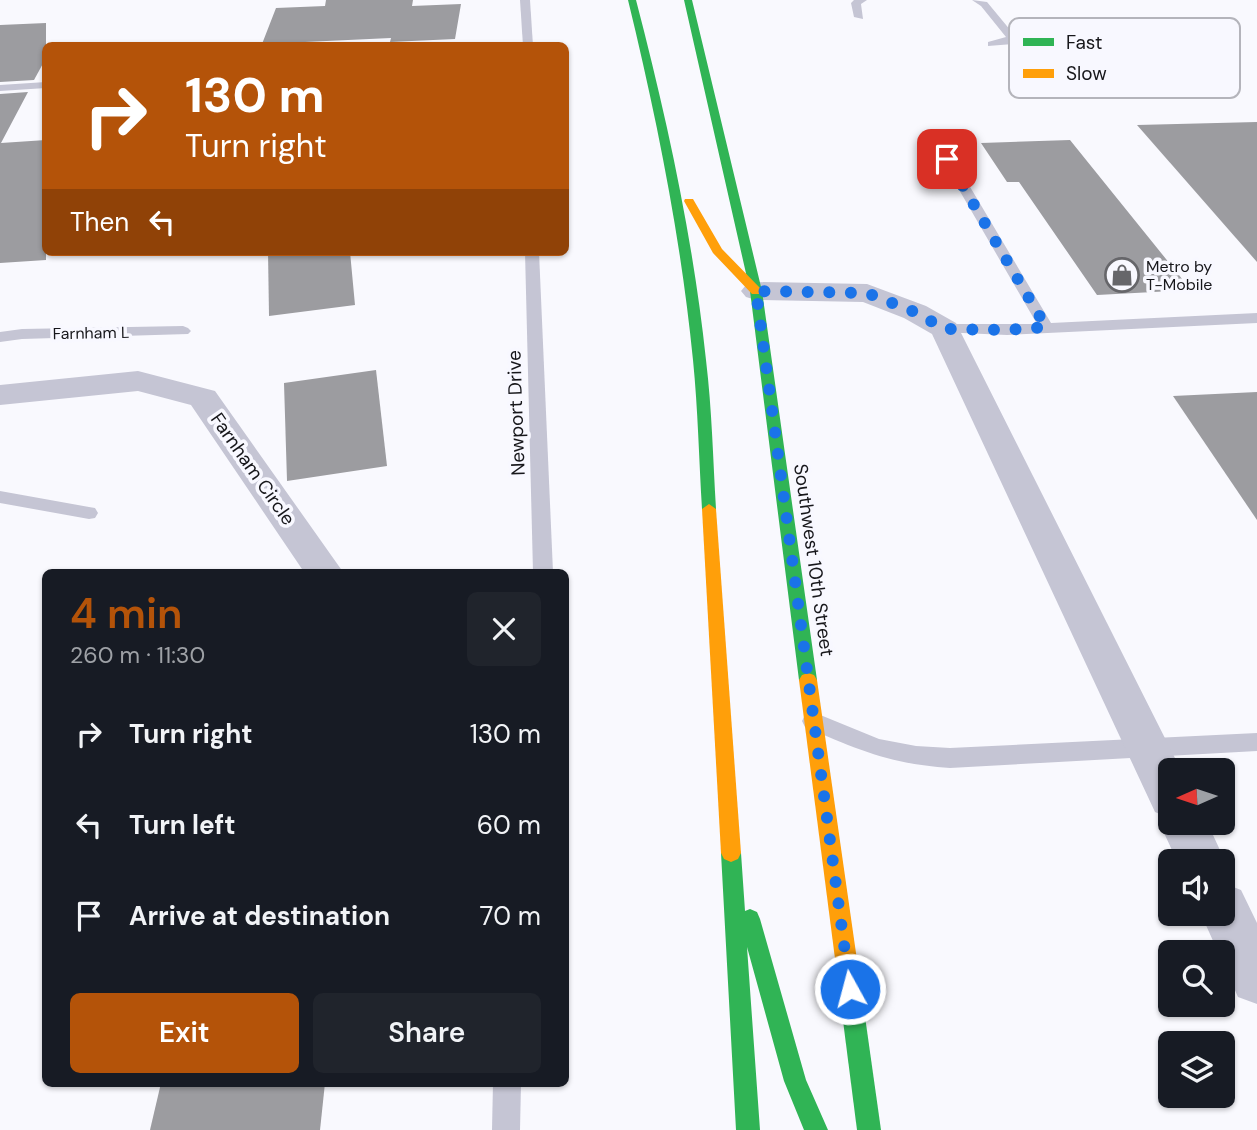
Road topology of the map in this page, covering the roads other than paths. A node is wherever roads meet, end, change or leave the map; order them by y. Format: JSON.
{"nodes":[{"id":1,"x":525,"y":0,"type":"edge"},
{"id":2,"x":632,"y":0,"type":"edge"},
{"id":3,"x":688,"y":0,"type":"edge"},
{"id":4,"x":862,"y":0,"type":"edge"},
{"id":5,"x":977,"y":0,"type":"edge"},
{"id":6,"x":859,"y":16,"type":"dead end"},
{"id":7,"x":1009,"y":35,"type":"edge"},
{"id":8,"x":528,"y":42,"type":"edge"},
{"id":9,"x":1009,"y":43,"type":"edge"},
{"id":10,"x":992,"y":44,"type":"dead end"},
{"id":11,"x":42,"y":85,"type":"edge"},
{"id":12,"x":0,"y":88,"type":"edge"},
{"id":13,"x":935,"y":138,"type":"dead end"},
{"id":14,"x":673,"y":171,"type":"junction"},
{"id":15,"x":532,"y":256,"type":"edge"},
{"id":16,"x":756,"y":291,"type":"junction"},
{"id":17,"x":1257,"y":318,"type":"edge"},
{"id":18,"x":1046,"y":327,"type":"junction"},
{"id":19,"x":945,"y":329,"type":"junction"},
{"id":20,"x":183,"y":331,"type":"dead end"},
{"id":21,"x":0,"y":337,"type":"edge"},
{"id":22,"x":0,"y":395,"type":"edge"},
{"id":23,"x":0,"y":498,"type":"edge"},
{"id":24,"x":89,"y":513,"type":"dead end"},
{"id":25,"x":322,"y":569,"type":"edge"},
{"id":26,"x":543,"y":569,"type":"edge"},
{"id":27,"x":813,"y":721,"type":"junction"},
{"id":28,"x":1257,"y":742,"type":"edge"},
{"id":29,"x":1146,"y":747,"type":"junction"},
{"id":30,"x":1158,"y":771,"type":"edge"},
{"id":31,"x":729,"y":842,"type":"junction"},
{"id":32,"x":1232,"y":926,"type":"edge"},
{"id":33,"x":1257,"y":978,"type":"edge"},
{"id":34,"x":507,"y":1087,"type":"edge"},
{"id":35,"x":506,"y":1130,"type":"edge"},
{"id":36,"x":748,"y":1130,"type":"edge"},
{"id":37,"x":816,"y":1130,"type":"edge"},
{"id":38,"x":869,"y":1130,"type":"edge"}],
"edges":[{"from":1,"to":8,"type":"lane"},
{"from":2,"to":14,"type":"main road"},
{"from":3,"to":16,"type":"main road","name":"Southwest 10th Street"},
{"from":4,"to":6,"type":"lane"},
{"from":5,"to":7,"type":"lane"},
{"from":9,"to":10,"type":"lane"},
{"from":11,"to":12,"type":"lane"},
{"from":13,"to":18,"type":"lane"},
{"from":14,"to":16,"type":"main road"},
{"from":14,"to":31,"type":"main road"},
{"from":15,"to":26,"type":"lane","name":"Newport Drive"},
{"from":16,"to":19,"type":"street"},
{"from":16,"to":27,"type":"main road","name":"Southwest 10th Street"},
{"from":17,"to":18,"type":"lane"},
{"from":18,"to":19,"type":"lane"},
{"from":19,"to":29,"type":"street"},
{"from":20,"to":21,"type":"lane","name":"Farnham L"},
{"from":22,"to":25,"type":"street","name":"Farnham Circle"},
{"from":23,"to":24,"type":"lane"},
{"from":27,"to":29,"type":"lane"},
{"from":27,"to":38,"type":"main road","name":"Southwest 10th Street"},
{"from":28,"to":29,"type":"lane"},
{"from":29,"to":30,"type":"street"},
{"from":31,"to":36,"type":"main road"},
{"from":31,"to":37,"type":"main road"},
{"from":32,"to":33,"type":"street"},
{"from":34,"to":35,"type":"lane"}]}
